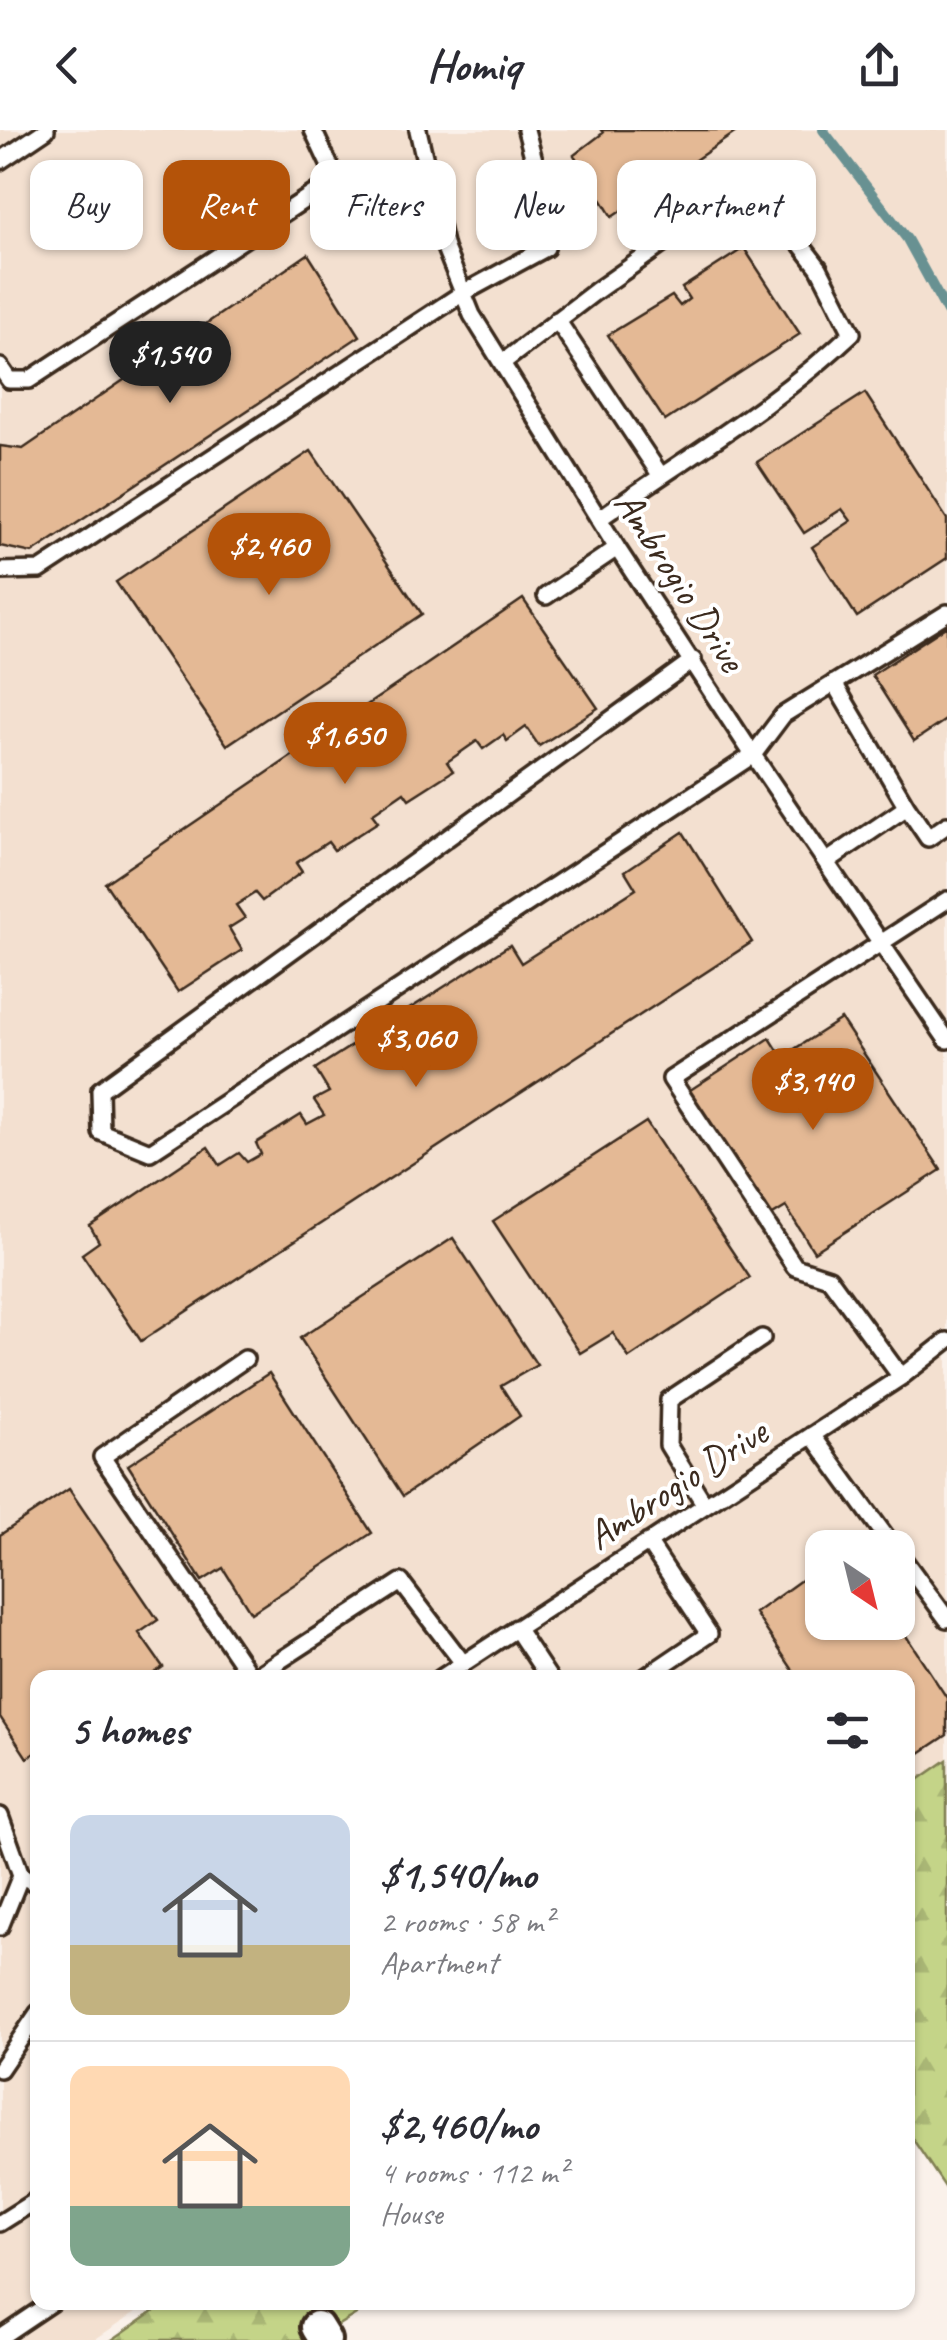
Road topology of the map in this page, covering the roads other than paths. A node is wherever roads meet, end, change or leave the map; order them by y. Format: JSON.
{"nodes":[{"id":1,"x":46,"y":130,"type":"edge"},
{"id":2,"x":313,"y":130,"type":"edge"},
{"id":3,"x":418,"y":130,"type":"edge"},
{"id":4,"x":526,"y":130,"type":"edge"},
{"id":5,"x":327,"y":160,"type":"edge"},
{"id":6,"x":425,"y":160,"type":"edge"},
{"id":7,"x":0,"y":161,"type":"edge"},
{"id":8,"x":310,"y":196,"type":"edge"},
{"id":9,"x":446,"y":250,"type":"edge"},
{"id":10,"x":463,"y":292,"type":"junction"},
{"id":11,"x":557,"y":320,"type":"junction"},
{"id":12,"x":502,"y":363,"type":"junction"},
{"id":13,"x":0,"y":367,"type":"edge"},
{"id":14,"x":662,"y":476,"type":"junction"},
{"id":15,"x":599,"y":519,"type":"junction"},
{"id":16,"x":617,"y":548,"type":"junction"},
{"id":17,"x":0,"y":571,"type":"edge"},
{"id":18,"x":546,"y":596,"type":"dead end"},
{"id":19,"x":947,"y":613,"type":"edge"},
{"id":20,"x":693,"y":660,"type":"junction"},
{"id":21,"x":834,"y":684,"type":"junction"},
{"id":22,"x":752,"y":755,"type":"junction"},
{"id":23,"x":907,"y":807,"type":"junction"},
{"id":24,"x":947,"y":825,"type":"edge"},
{"id":25,"x":826,"y":862,"type":"junction"},
{"id":26,"x":947,"y":900,"type":"edge"},
{"id":27,"x":882,"y":944,"type":"junction"},
{"id":28,"x":947,"y":1040,"type":"edge"},
{"id":29,"x":762,"y":1338,"type":"dead end"},
{"id":30,"x":947,"y":1341,"type":"edge"},
{"id":31,"x":245,"y":1359,"type":"dead end"},
{"id":32,"x":901,"y":1377,"type":"junction"},
{"id":33,"x":812,"y":1435,"type":"junction"},
{"id":34,"x":705,"y":1505,"type":"junction"},
{"id":35,"x":881,"y":1530,"type":"edge"},
{"id":36,"x":648,"y":1542,"type":"junction"},
{"id":37,"x":915,"y":1576,"type":"edge"},
{"id":38,"x":947,"y":1619,"type":"edge"},
{"id":39,"x":516,"y":1628,"type":"junction"},
{"id":40,"x":463,"y":1663,"type":"junction"},
{"id":41,"x":248,"y":1670,"type":"edge"},
{"id":42,"x":265,"y":1670,"type":"edge"},
{"id":43,"x":453,"y":1670,"type":"edge"},
{"id":44,"x":544,"y":1670,"type":"edge"},
{"id":45,"x":656,"y":1670,"type":"edge"},
{"id":46,"x":0,"y":1816,"type":"edge"},
{"id":47,"x":21,"y":1875,"type":"junction"},
{"id":48,"x":30,"y":1880,"type":"edge"},
{"id":49,"x":0,"y":1927,"type":"edge"},
{"id":50,"x":30,"y":2037,"type":"edge"},
{"id":51,"x":0,"y":2069,"type":"edge"},
{"id":52,"x":30,"y":2204,"type":"edge"},
{"id":53,"x":0,"y":2223,"type":"edge"},
{"id":54,"x":40,"y":2310,"type":"edge"},
{"id":55,"x":0,"y":2337,"type":"edge"}],
"edges":[{"from":1,"to":7,"type":"lane"},
{"from":2,"to":5,"type":"lane"},
{"from":3,"to":6,"type":"lane","name":"Ambrogio Drive"},
{"from":4,"to":10,"type":"lane"},
{"from":8,"to":13,"type":"lane"},
{"from":9,"to":10,"type":"lane","name":"Ambrogio Drive"},
{"from":10,"to":12,"type":"lane","name":"Ambrogio Drive"},
{"from":10,"to":17,"type":"lane"},
{"from":11,"to":12,"type":"lane"},
{"from":11,"to":14,"type":"lane"},
{"from":11,"to":14,"type":"lane"},
{"from":12,"to":15,"type":"lane","name":"Ambrogio Drive"},
{"from":14,"to":15,"type":"lane"},
{"from":15,"to":16,"type":"lane","name":"Ambrogio Drive"},
{"from":16,"to":18,"type":"lane"},
{"from":16,"to":20,"type":"lane","name":"Ambrogio Drive"},
{"from":19,"to":21,"type":"lane"},
{"from":20,"to":22,"type":"lane","name":"Ambrogio Drive"},
{"from":20,"to":22,"type":"lane"},
{"from":21,"to":22,"type":"lane"},
{"from":21,"to":23,"type":"lane"},
{"from":22,"to":25,"type":"lane","name":"Ambrogio Drive"},
{"from":23,"to":24,"type":"lane"},
{"from":23,"to":25,"type":"lane"},
{"from":25,"to":27,"type":"lane","name":"Ambrogio Drive"},
{"from":26,"to":27,"type":"lane"},
{"from":27,"to":28,"type":"lane","name":"Ambrogio Drive"},
{"from":27,"to":32,"type":"lane"},
{"from":29,"to":34,"type":"lane"},
{"from":30,"to":32,"type":"lane","name":"Ambrogio Drive"},
{"from":31,"to":41,"type":"lane"},
{"from":32,"to":33,"type":"lane","name":"Ambrogio Drive"},
{"from":33,"to":34,"type":"lane","name":"Ambrogio Drive"},
{"from":33,"to":35,"type":"lane"},
{"from":34,"to":36,"type":"lane","name":"Ambrogio Drive"},
{"from":36,"to":39,"type":"lane","name":"Ambrogio Drive"},
{"from":36,"to":45,"type":"lane"},
{"from":37,"to":38,"type":"lane"},
{"from":39,"to":40,"type":"lane","name":"Ambrogio Drive"},
{"from":39,"to":44,"type":"lane"},
{"from":40,"to":42,"type":"lane"},
{"from":40,"to":43,"type":"lane","name":"Ambrogio Drive"},
{"from":46,"to":47,"type":"lane"},
{"from":47,"to":48,"type":"lane"},
{"from":47,"to":49,"type":"lane"},
{"from":50,"to":51,"type":"lane"},
{"from":52,"to":53,"type":"lane"},
{"from":54,"to":55,"type":"lane"}]}
